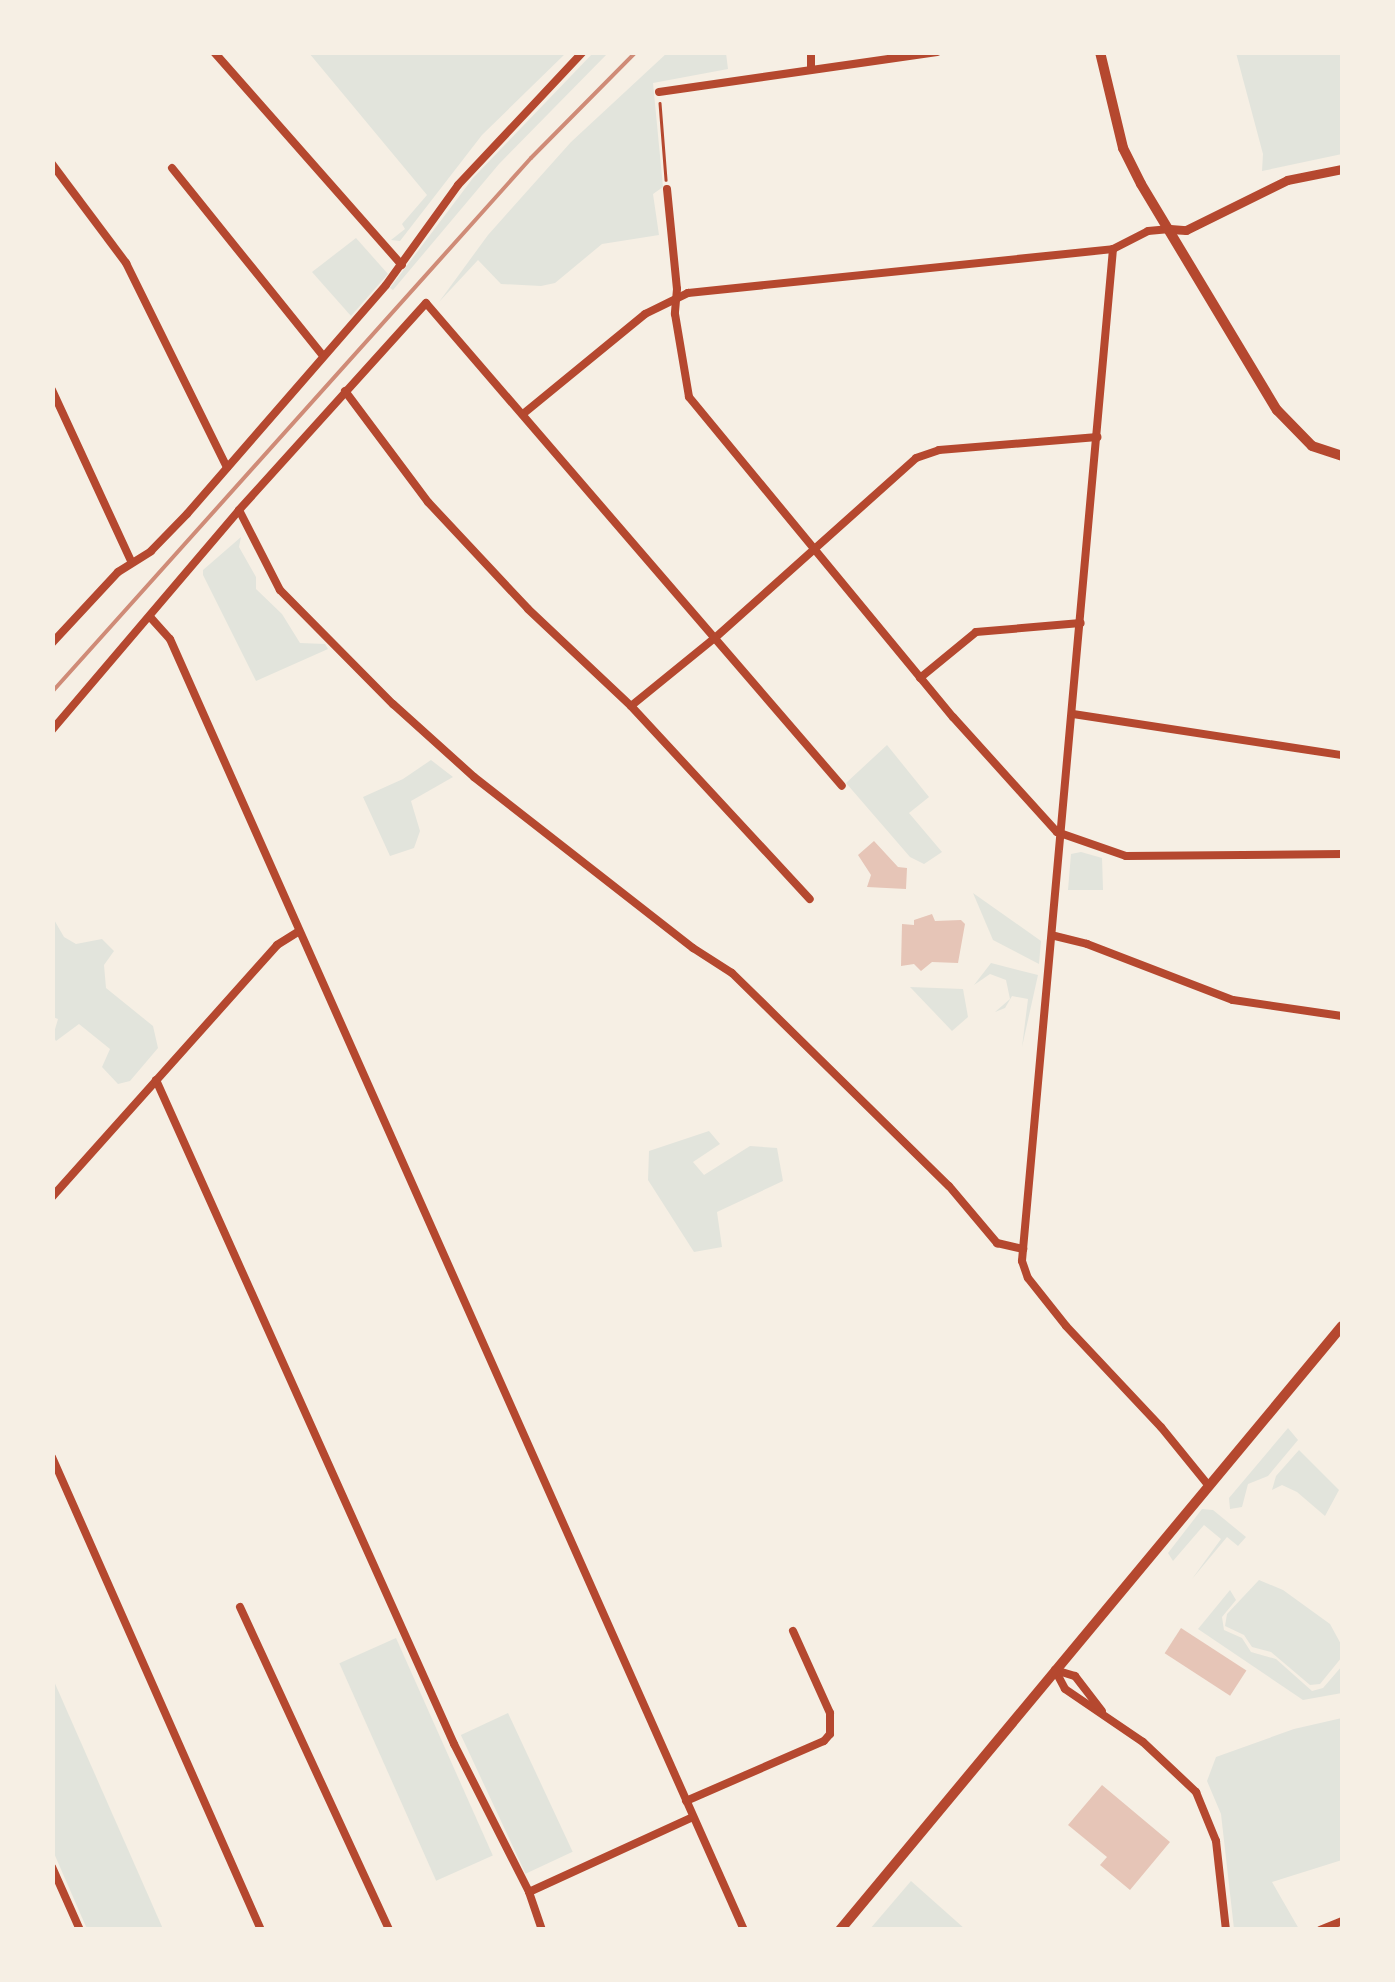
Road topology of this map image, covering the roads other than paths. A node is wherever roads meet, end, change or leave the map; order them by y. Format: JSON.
{"nodes":[{"id":1,"x":214,"y":52,"type":"edge"},
{"id":2,"x":583,"y":52,"type":"edge"},
{"id":3,"x":811,"y":52,"type":"edge"},
{"id":4,"x":937,"y":52,"type":"edge"},
{"id":5,"x":1100,"y":52,"type":"edge"},
{"id":6,"x":893,"y":55,"type":"edge"},
{"id":7,"x":811,"y":68,"type":"junction"},
{"id":8,"x":659,"y":92,"type":"road end"},
{"id":9,"x":52,"y":164,"type":"edge"},
{"id":10,"x":172,"y":168,"type":"dead end"},
{"id":11,"x":1342,"y":169,"type":"edge"},
{"id":12,"x":667,"y":189,"type":"road end"},
{"id":13,"x":1170,"y":230,"type":"junction"},
{"id":14,"x":1113,"y":249,"type":"junction"},
{"id":15,"x":402,"y":266,"type":"junction"},
{"id":16,"x":676,"y":297,"type":"junction"},
{"id":17,"x":322,"y":356,"type":"junction"},
{"id":18,"x":52,"y":390,"type":"edge"},
{"id":19,"x":345,"y":391,"type":"junction"},
{"id":20,"x":523,"y":414,"type":"junction"},
{"id":21,"x":1097,"y":437,"type":"junction"},
{"id":22,"x":1342,"y":456,"type":"edge"},
{"id":23,"x":227,"y":467,"type":"junction"},
{"id":24,"x":239,"y":510,"type":"junction"},
{"id":25,"x":814,"y":551,"type":"junction"},
{"id":26,"x":130,"y":561,"type":"junction"},
{"id":27,"x":151,"y":618,"type":"junction"},
{"id":28,"x":1081,"y":623,"type":"junction"},
{"id":29,"x":716,"y":637,"type":"junction"},
{"id":30,"x":52,"y":643,"type":"edge"},
{"id":31,"x":920,"y":678,"type":"junction"},
{"id":32,"x":631,"y":706,"type":"junction"},
{"id":33,"x":1073,"y":714,"type":"junction"},
{"id":34,"x":52,"y":730,"type":"edge"},
{"id":35,"x":1342,"y":755,"type":"edge"},
{"id":36,"x":842,"y":786,"type":"dead end"},
{"id":37,"x":1064,"y":836,"type":"junction"},
{"id":38,"x":1342,"y":854,"type":"edge"},
{"id":39,"x":810,"y":899,"type":"dead end"},
{"id":40,"x":298,"y":932,"type":"junction"},
{"id":41,"x":1055,"y":936,"type":"junction"},
{"id":42,"x":1342,"y":1016,"type":"edge"},
{"id":43,"x":156,"y":1080,"type":"junction"},
{"id":44,"x":52,"y":1197,"type":"edge"},
{"id":45,"x":1022,"y":1249,"type":"junction"},
{"id":46,"x":1342,"y":1326,"type":"edge"},
{"id":47,"x":52,"y":1457,"type":"edge"},
{"id":48,"x":1208,"y":1486,"type":"junction"},
{"id":49,"x":240,"y":1606,"type":"dead end"},
{"id":50,"x":793,"y":1630,"type":"dead end"},
{"id":51,"x":1055,"y":1670,"type":"junction"},
{"id":52,"x":1102,"y":1710,"type":"junction"},
{"id":53,"x":686,"y":1800,"type":"junction"},
{"id":54,"x":693,"y":1817,"type":"junction"},
{"id":55,"x":52,"y":1867,"type":"edge"},
{"id":56,"x":529,"y":1892,"type":"junction"},
{"id":57,"x":1342,"y":1921,"type":"edge"},
{"id":58,"x":80,"y":1930,"type":"edge"},
{"id":59,"x":262,"y":1930,"type":"edge"},
{"id":60,"x":389,"y":1930,"type":"edge"},
{"id":61,"x":542,"y":1930,"type":"edge"},
{"id":62,"x":744,"y":1930,"type":"edge"},
{"id":63,"x":840,"y":1930,"type":"edge"},
{"id":64,"x":1226,"y":1930,"type":"edge"},
{"id":65,"x":1320,"y":1930,"type":"edge"}],
"edges":[{"from":1,"to":15,"type":"street"},
{"from":2,"to":15,"type":"street"},
{"from":3,"to":7,"type":"street"},
{"from":4,"to":6,"type":"street"},
{"from":5,"to":13,"type":"main road"},
{"from":6,"to":7,"type":"street"},
{"from":7,"to":8,"type":"street"},
{"from":9,"to":23,"type":"street"},
{"from":10,"to":17,"type":"street"},
{"from":11,"to":13,"type":"street"},
{"from":12,"to":16,"type":"street"},
{"from":13,"to":14,"type":"street"},
{"from":13,"to":22,"type":"main road"},
{"from":14,"to":16,"type":"street"},
{"from":14,"to":21,"type":"street"},
{"from":15,"to":17,"type":"street"},
{"from":16,"to":20,"type":"street"},
{"from":16,"to":25,"type":"street"},
{"from":17,"to":23,"type":"street"},
{"from":18,"to":26,"type":"street"},
{"from":19,"to":20,"type":"street"},
{"from":19,"to":24,"type":"street"},
{"from":19,"to":32,"type":"street"},
{"from":20,"to":29,"type":"street"},
{"from":21,"to":25,"type":"street"},
{"from":21,"to":28,"type":"street"},
{"from":23,"to":26,"type":"street"},
{"from":24,"to":27,"type":"street"},
{"from":24,"to":45,"type":"street"},
{"from":25,"to":29,"type":"street"},
{"from":25,"to":31,"type":"street"},
{"from":26,"to":30,"type":"street"},
{"from":27,"to":34,"type":"street"},
{"from":27,"to":40,"type":"street"},
{"from":28,"to":31,"type":"street"},
{"from":28,"to":33,"type":"street"},
{"from":29,"to":32,"type":"street"},
{"from":29,"to":36,"type":"street"},
{"from":31,"to":37,"type":"street"},
{"from":32,"to":39,"type":"street"},
{"from":33,"to":35,"type":"street"},
{"from":33,"to":37,"type":"street"},
{"from":37,"to":38,"type":"street"},
{"from":37,"to":41,"type":"street"},
{"from":40,"to":43,"type":"street"},
{"from":40,"to":53,"type":"street"},
{"from":41,"to":42,"type":"street"},
{"from":41,"to":45,"type":"street"},
{"from":43,"to":44,"type":"street"},
{"from":43,"to":56,"type":"street"},
{"from":45,"to":48,"type":"street"},
{"from":46,"to":48,"type":"main road"},
{"from":47,"to":59,"type":"street"},
{"from":48,"to":51,"type":"main road"},
{"from":49,"to":60,"type":"street"},
{"from":50,"to":53,"type":"street"},
{"from":51,"to":52,"type":"street"},
{"from":51,"to":52,"type":"street"},
{"from":51,"to":63,"type":"main road"},
{"from":52,"to":64,"type":"street"},
{"from":53,"to":54,"type":"street"},
{"from":54,"to":56,"type":"street"},
{"from":54,"to":62,"type":"street"},
{"from":55,"to":58,"type":"street"},
{"from":56,"to":61,"type":"street"},
{"from":57,"to":65,"type":"street"}]}
